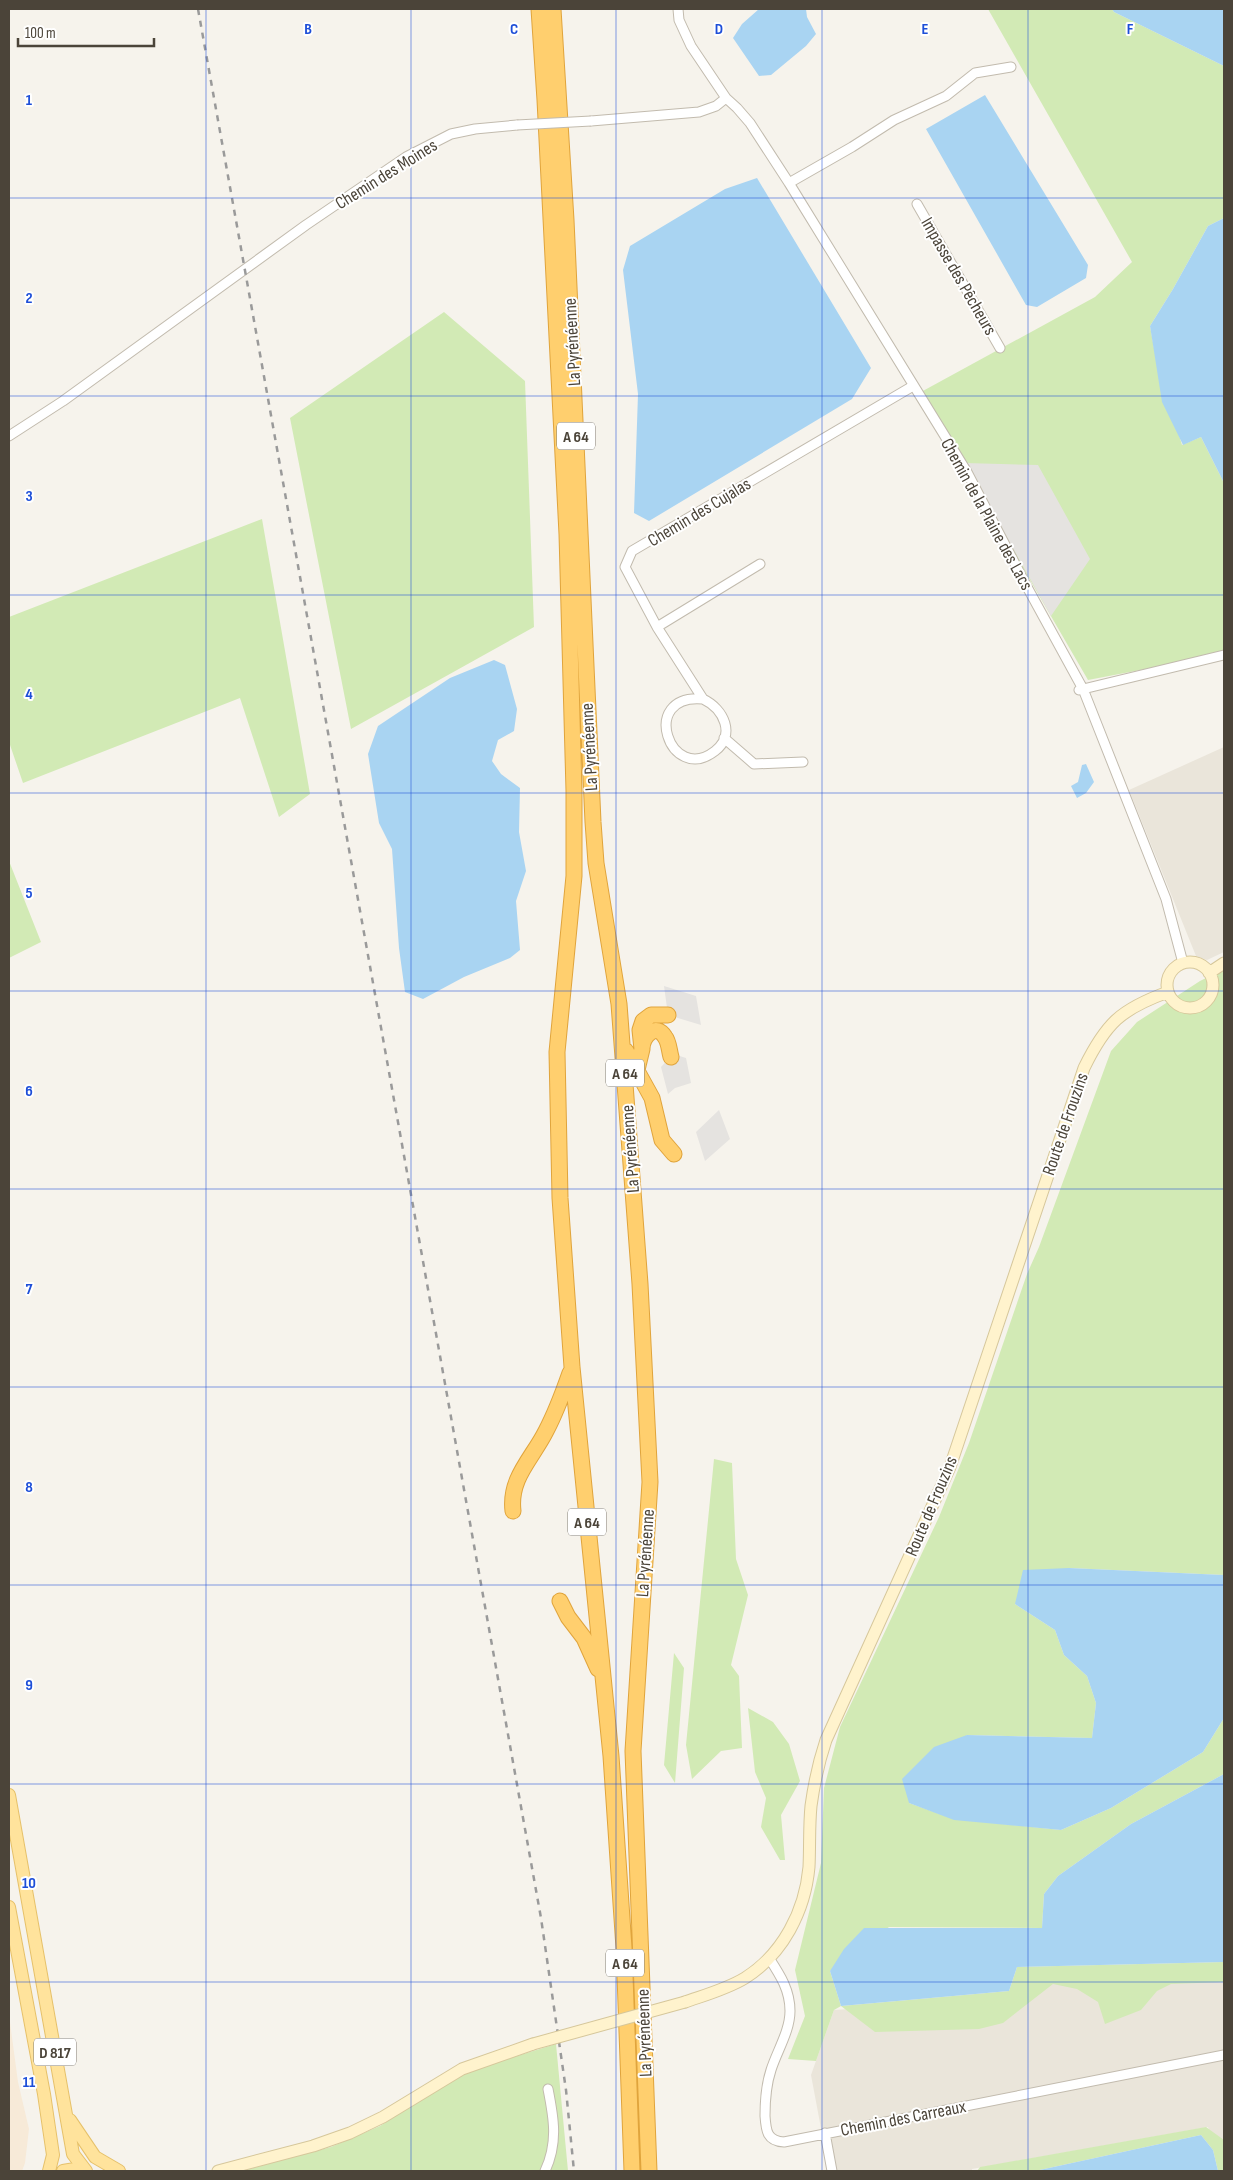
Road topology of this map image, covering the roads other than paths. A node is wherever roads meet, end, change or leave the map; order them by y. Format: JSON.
{"nodes":[{"id":1,"x":539,"y":9,"type":"edge"},
{"id":2,"x":553,"y":9,"type":"edge"},
{"id":3,"x":678,"y":9,"type":"edge"},
{"id":4,"x":1011,"y":66,"type":"dead end"},
{"id":5,"x":726,"y":98,"type":"junction"},
{"id":6,"x":789,"y":183,"type":"junction"},
{"id":7,"x":917,"y":204,"type":"dead end"},
{"id":8,"x":1000,"y":348,"type":"dead end"},
{"id":9,"x":913,"y":386,"type":"junction"},
{"id":10,"x":9,"y":436,"type":"edge"},
{"id":11,"x":760,"y":564,"type":"dead end"},
{"id":12,"x":657,"y":627,"type":"junction"},
{"id":13,"x":1224,"y":655,"type":"edge"},
{"id":14,"x":1081,"y":690,"type":"junction"},
{"id":15,"x":703,"y":699,"type":"junction"},
{"id":16,"x":724,"y":738,"type":"junction"},
{"id":17,"x":803,"y":762,"type":"dead end"},
{"id":18,"x":1183,"y":963,"type":"junction"},
{"id":19,"x":1224,"y":963,"type":"edge"},
{"id":20,"x":1209,"y":973,"type":"junction"},
{"id":21,"x":1168,"y":992,"type":"junction"},
{"id":22,"x":668,"y":1015,"type":"dead end"},
{"id":23,"x":623,"y":1046,"type":"junction"},
{"id":24,"x":642,"y":1049,"type":"junction"},
{"id":25,"x":671,"y":1056,"type":"dead end"},
{"id":26,"x":637,"y":1071,"type":"junction"},
{"id":27,"x":652,"y":1098,"type":"junction"},
{"id":28,"x":628,"y":1110,"type":"junction"},
{"id":29,"x":674,"y":1154,"type":"dead end"},
{"id":30,"x":572,"y":1367,"type":"junction"},
{"id":31,"x":514,"y":1512,"type":"dead end"},
{"id":32,"x":560,"y":1601,"type":"dead end"},
{"id":33,"x":603,"y":1679,"type":"junction"},
{"id":34,"x":9,"y":1795,"type":"edge"},
{"id":35,"x":9,"y":1907,"type":"edge"},
{"id":36,"x":769,"y":1958,"type":"junction"},
{"id":37,"x":1224,"y":2055,"type":"edge"},
{"id":38,"x":548,"y":2089,"type":"dead end"},
{"id":39,"x":66,"y":2112,"type":"junction"},
{"id":40,"x":825,"y":2134,"type":"junction"},
{"id":41,"x":48,"y":2171,"type":"edge"},
{"id":42,"x":63,"y":2171,"type":"edge"},
{"id":43,"x":86,"y":2171,"type":"edge"},
{"id":44,"x":119,"y":2171,"type":"edge"},
{"id":45,"x":218,"y":2171,"type":"edge"},
{"id":46,"x":545,"y":2171,"type":"edge"},
{"id":47,"x":632,"y":2171,"type":"edge"},
{"id":48,"x":649,"y":2171,"type":"edge"},
{"id":49,"x":832,"y":2171,"type":"edge"}],
"edges":[{"from":1,"to":30,"type":"highway","name":"La Pyrénéenne","number":"A 64"},
{"from":2,"to":23,"type":"highway","name":"La Pyrénéenne","number":"A 64"},
{"from":3,"to":5,"type":"street"},
{"from":4,"to":6,"type":"street"},
{"from":5,"to":6,"type":"street","name":"Chemin de la Plaine des Lacs"},
{"from":5,"to":10,"type":"street","name":"Chemin des Moines","bridge":true},
{"from":6,"to":9,"type":"street","name":"Chemin de la Plaine des Lacs"},
{"from":7,"to":8,"type":"street","name":"Impasse des Pêcheurs"},
{"from":9,"to":12,"type":"street","name":"Chemin des Cujalas"},
{"from":9,"to":14,"type":"street","name":"Chemin de la Plaine des Lacs"},
{"from":11,"to":12,"type":"street"},
{"from":12,"to":15,"type":"street","name":"Chemin des Cujalas"},
{"from":13,"to":14,"type":"street"},
{"from":14,"to":18,"type":"street","name":"Chemin de la Plaine des Lacs"},
{"from":15,"to":16,"type":"street","name":"Chemin des Cujalas"},
{"from":15,"to":16,"type":"street"},
{"from":16,"to":17,"type":"street"},
{"from":18,"to":20,"type":"main road"},
{"from":18,"to":21,"type":"main road"},
{"from":19,"to":20,"type":"main road"},
{"from":20,"to":21,"type":"main road"},
{"from":21,"to":36,"type":"main road","name":"Route de Frouzins"},
{"from":22,"to":24,"type":"highway"},
{"from":23,"to":26,"type":"highway"},
{"from":23,"to":28,"type":"highway","name":"La Pyrénéenne","number":"A 64"},
{"from":24,"to":25,"type":"highway"},
{"from":24,"to":26,"type":"highway"},
{"from":24,"to":27,"type":"highway"},
{"from":26,"to":27,"type":"highway"},
{"from":26,"to":28,"type":"highway"},
{"from":27,"to":29,"type":"highway"},
{"from":28,"to":48,"type":"highway","name":"La Pyrénéenne","number":"A 64"},
{"from":30,"to":31,"type":"highway"},
{"from":30,"to":33,"type":"highway","name":"La Pyrénéenne","number":"A 64"},
{"from":32,"to":33,"type":"highway"},
{"from":33,"to":47,"type":"highway","name":"La Pyrénéenne","number":"A 64"},
{"from":34,"to":39,"type":"main road","number":"D 817"},
{"from":35,"to":41,"type":"main road","number":"D 817"},
{"from":36,"to":40,"type":"street","name":"Chemin des Carreaux"},
{"from":36,"to":45,"type":"main road","name":"Route de Frouzins","bridge":true},
{"from":37,"to":40,"type":"street","name":"Chemin des Carreaux"},
{"from":38,"to":46,"type":"street"},
{"from":39,"to":43,"type":"main road","number":"D 817"},
{"from":39,"to":44,"type":"main road"},
{"from":40,"to":49,"type":"street"},
{"from":42,"to":43,"type":"main road"}]}
